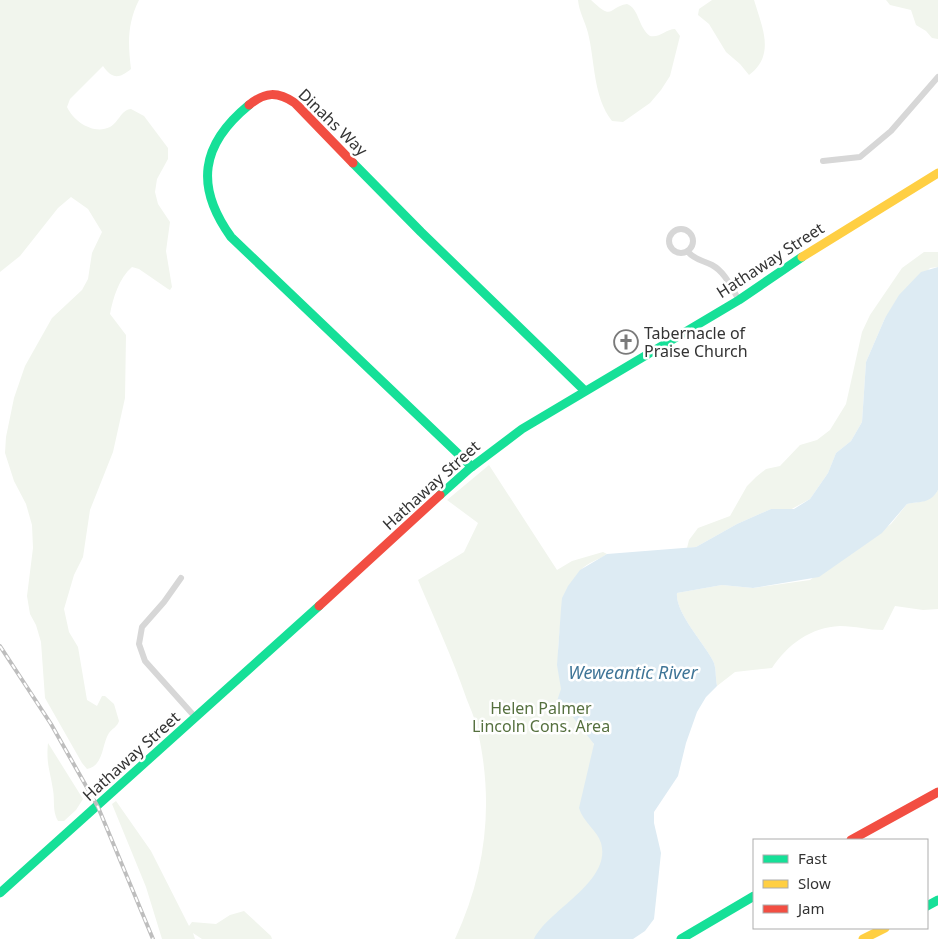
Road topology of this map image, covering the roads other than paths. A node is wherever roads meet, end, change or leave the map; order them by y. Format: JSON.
{"nodes":[{"id":1,"x":938,"y":77,"type":"edge"},
{"id":2,"x":823,"y":161,"type":"dead end"},
{"id":3,"x":938,"y":173,"type":"edge"},
{"id":4,"x":688,"y":252,"type":"dead end"},
{"id":5,"x":739,"y":300,"type":"junction"},
{"id":6,"x":584,"y":390,"type":"junction"},
{"id":7,"x":472,"y":467,"type":"junction"},
{"id":8,"x":181,"y":578,"type":"dead end"},
{"id":9,"x":196,"y":718,"type":"junction"},
{"id":10,"x":938,"y":792,"type":"edge"},
{"id":11,"x":853,"y":839,"type":"edge"},
{"id":12,"x":0,"y":893,"type":"edge"},
{"id":13,"x":753,"y":897,"type":"edge"},
{"id":14,"x":883,"y":929,"type":"edge"},
{"id":15,"x":681,"y":939,"type":"edge"},
{"id":16,"x":863,"y":939,"type":"edge"}],
"edges":[{"from":1,"to":2,"type":"street"},
{"from":3,"to":5,"type":"main road","name":"Hathaway Street"},
{"from":4,"to":5,"type":"street"},
{"from":5,"to":6,"type":"main road","name":"Hathaway Street"},
{"from":6,"to":7,"type":"main road","name":"Hathaway Street"},
{"from":6,"to":7,"type":"main road","name":"Dinahs Way"},
{"from":7,"to":9,"type":"main road","name":"Hathaway Street"},
{"from":8,"to":9,"type":"street"},
{"from":9,"to":12,"type":"main road","name":"Hathaway Street"},
{"from":10,"to":11,"type":"main road"},
{"from":13,"to":15,"type":"main road"},
{"from":14,"to":16,"type":"main road"}]}
